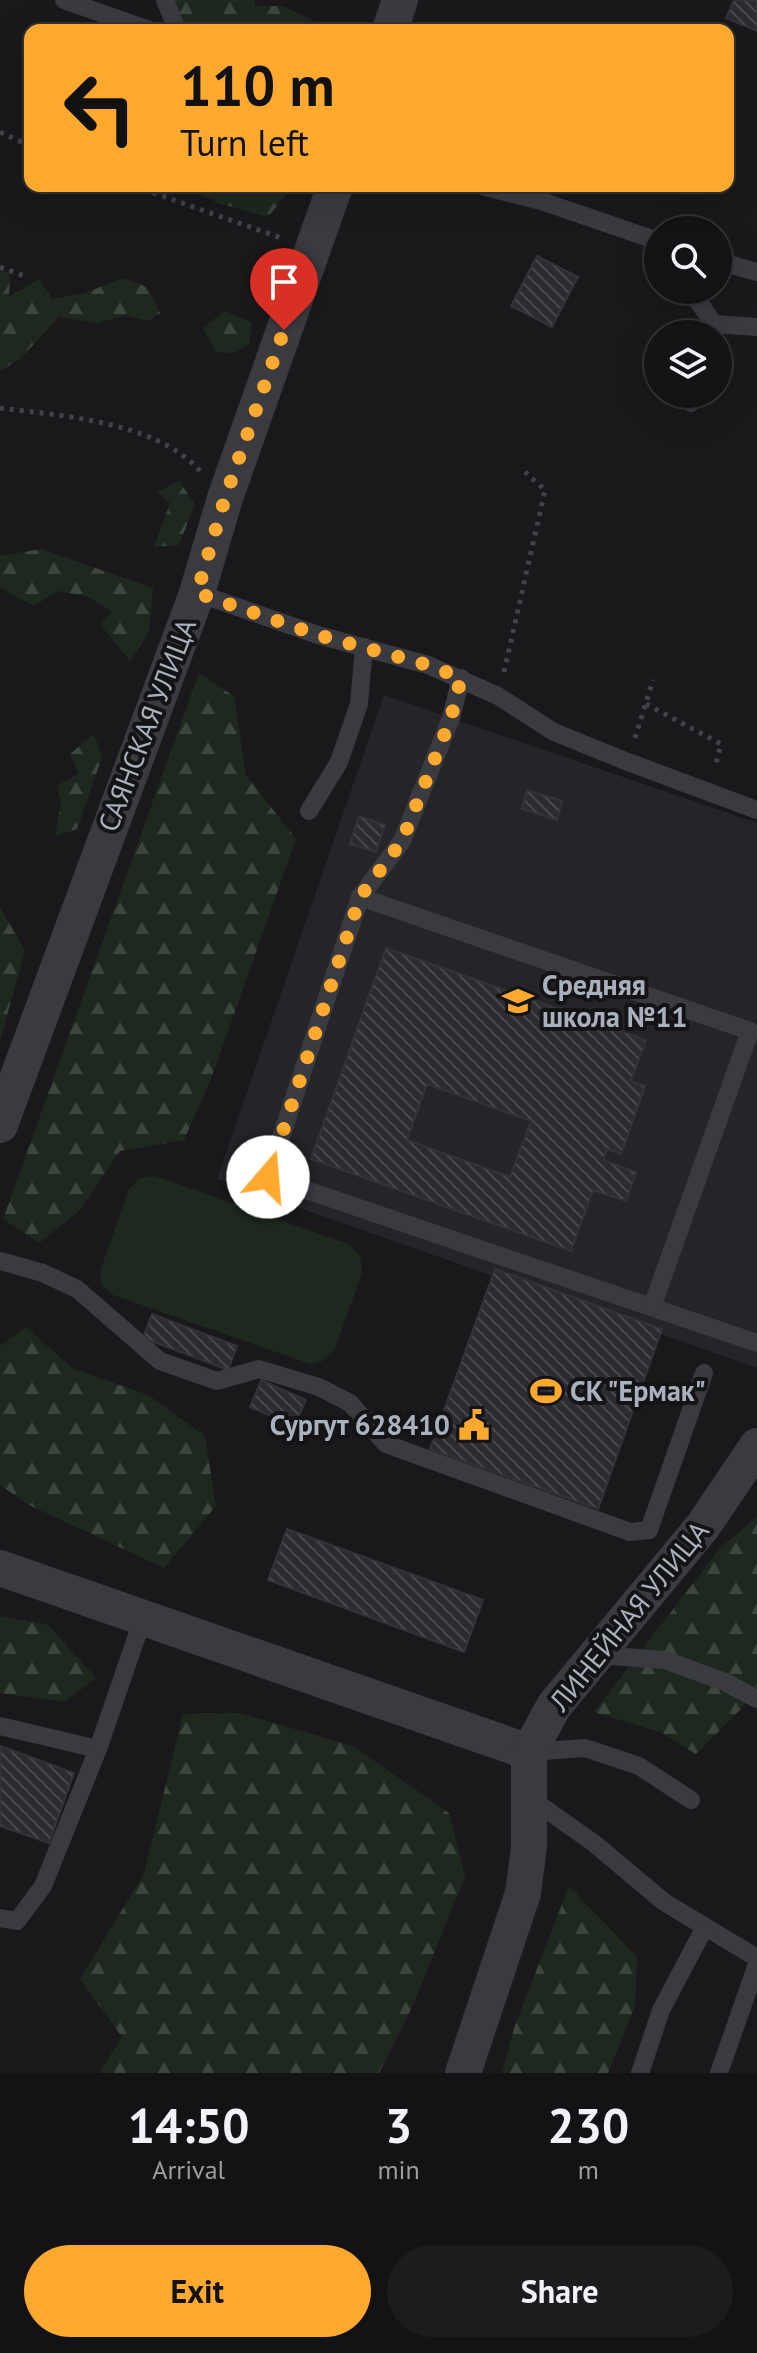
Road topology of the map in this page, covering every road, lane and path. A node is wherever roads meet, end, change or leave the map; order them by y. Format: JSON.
{"nodes":[{"id":1,"x":64,"y":0,"type":"edge"},
{"id":2,"x":165,"y":0,"type":"edge"},
{"id":3,"x":400,"y":0,"type":"edge"},
{"id":4,"x":132,"y":24,"type":"edge"},
{"id":5,"x":175,"y":24,"type":"edge"},
{"id":6,"x":392,"y":24,"type":"edge"},
{"id":7,"x":0,"y":132,"type":"edge"},
{"id":8,"x":24,"y":143,"type":"edge"},
{"id":9,"x":151,"y":192,"type":"edge"},
{"id":10,"x":333,"y":192,"type":"edge"},
{"id":11,"x":506,"y":192,"type":"edge"},
{"id":12,"x":644,"y":236,"type":"edge"},
{"id":13,"x":312,"y":249,"type":"junction"},
{"id":14,"x":732,"y":265,"type":"edge"},
{"id":15,"x":0,"y":267,"type":"edge"},
{"id":16,"x":757,"y":272,"type":"edge"},
{"id":17,"x":24,"y":276,"type":"dead end"},
{"id":18,"x":757,"y":327,"type":"edge"},
{"id":19,"x":732,"y":328,"type":"edge"},
{"id":20,"x":0,"y":400,"type":"edge"},
{"id":21,"x":3,"y":408,"type":"edge"},
{"id":22,"x":525,"y":472,"type":"dead end"},
{"id":23,"x":225,"y":498,"type":"junction"},
{"id":24,"x":197,"y":593,"type":"junction"},
{"id":25,"x":364,"y":647,"type":"junction"},
{"id":26,"x":461,"y":678,"type":"junction"},
{"id":27,"x":653,"y":680,"type":"dead end"},
{"id":28,"x":498,"y":696,"type":"junction"},
{"id":29,"x":646,"y":704,"type":"junction"},
{"id":30,"x":628,"y":762,"type":"junction"},
{"id":31,"x":708,"y":791,"type":"junction"},
{"id":32,"x":757,"y":810,"type":"edge"},
{"id":33,"x":309,"y":811,"type":"dead end"},
{"id":34,"x":360,"y":897,"type":"junction"},
{"id":35,"x":0,"y":1125,"type":"edge"},
{"id":36,"x":0,"y":1261,"type":"edge"},
{"id":37,"x":652,"y":1307,"type":"junction"},
{"id":38,"x":757,"y":1343,"type":"edge"},
{"id":39,"x":704,"y":1373,"type":"dead end"},
{"id":40,"x":754,"y":1458,"type":"edge"},
{"id":41,"x":663,"y":1544,"type":"junction"},
{"id":42,"x":0,"y":1568,"type":"edge"},
{"id":43,"x":143,"y":1618,"type":"junction"},
{"id":44,"x":598,"y":1655,"type":"junction"},
{"id":45,"x":757,"y":1699,"type":"edge"},
{"id":46,"x":0,"y":1726,"type":"edge"},
{"id":47,"x":98,"y":1749,"type":"junction"},
{"id":48,"x":529,"y":1752,"type":"junction"},
{"id":49,"x":530,"y":1798,"type":"junction"},
{"id":50,"x":691,"y":1800,"type":"dead end"},
{"id":51,"x":0,"y":1918,"type":"edge"},
{"id":52,"x":705,"y":1927,"type":"junction"},
{"id":53,"x":757,"y":1958,"type":"edge"},
{"id":54,"x":757,"y":1964,"type":"edge"},
{"id":55,"x":463,"y":2073,"type":"edge"},
{"id":56,"x":640,"y":2073,"type":"edge"},
{"id":57,"x":719,"y":2073,"type":"edge"}],
"edges":[{"from":1,"to":4,"type":"lane"},
{"from":2,"to":5,"type":"lane"},
{"from":3,"to":6,"type":"street"},
{"from":7,"to":8,"type":"path"},
{"from":9,"to":13,"type":"path"},
{"from":10,"to":13,"type":"street","name":"САЯНСКАЯ УЛИЦА"},
{"from":11,"to":12,"type":"lane"},
{"from":13,"to":23,"type":"street","name":"САЯНСКАЯ УЛИЦА"},
{"from":14,"to":16,"type":"lane"},
{"from":15,"to":17,"type":"path"},
{"from":18,"to":19,"type":"lane"},
{"from":20,"to":21,"type":"path"},
{"from":21,"to":23,"type":"path"},
{"from":22,"to":28,"type":"path"},
{"from":23,"to":24,"type":"street","name":"САЯНСКАЯ УЛИЦА"},
{"from":24,"to":25,"type":"lane"},
{"from":24,"to":35,"type":"street","name":"САЯНСКАЯ УЛИЦА"},
{"from":25,"to":26,"type":"lane"},
{"from":25,"to":33,"type":"lane"},
{"from":26,"to":28,"type":"lane"},
{"from":26,"to":34,"type":"lane"},
{"from":27,"to":29,"type":"path"},
{"from":28,"to":30,"type":"lane"},
{"from":29,"to":30,"type":"path"},
{"from":29,"to":31,"type":"path"},
{"from":30,"to":31,"type":"lane"},
{"from":31,"to":32,"type":"lane"},
{"from":34,"to":37,"type":"lane"},
{"from":34,"to":37,"type":"lane"},
{"from":36,"to":41,"type":"lane"},
{"from":37,"to":38,"type":"lane"},
{"from":39,"to":41,"type":"lane"},
{"from":40,"to":41,"type":"street","name":"ЛИНЕЙНАЯ УЛИЦА"},
{"from":41,"to":44,"type":"street","name":"ЛИНЕЙНАЯ УЛИЦА"},
{"from":42,"to":43,"type":"street"},
{"from":43,"to":47,"type":"lane"},
{"from":43,"to":48,"type":"street"},
{"from":44,"to":45,"type":"lane"},
{"from":44,"to":48,"type":"street","name":"ЛИНЕЙНАЯ УЛИЦА"},
{"from":46,"to":47,"type":"lane"},
{"from":47,"to":51,"type":"lane"},
{"from":48,"to":49,"type":"street","name":"ЛИНЕЙНАЯ УЛИЦА"},
{"from":48,"to":50,"type":"lane"},
{"from":49,"to":52,"type":"lane"},
{"from":49,"to":55,"type":"street","name":"ЛИНЕЙНАЯ УЛИЦА"},
{"from":52,"to":53,"type":"lane"},
{"from":52,"to":56,"type":"lane"},
{"from":54,"to":57,"type":"lane"}]}
